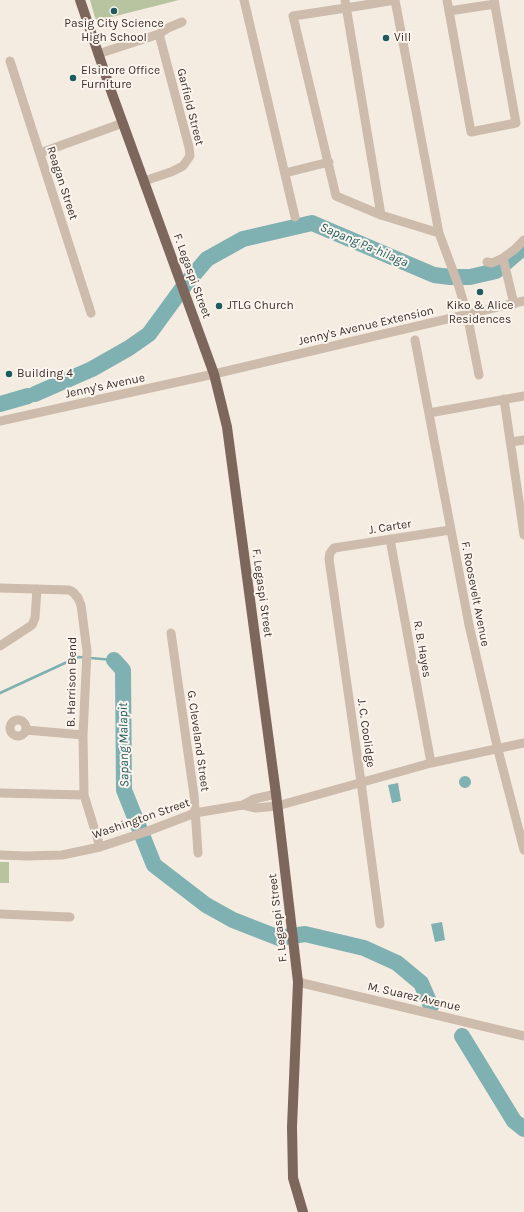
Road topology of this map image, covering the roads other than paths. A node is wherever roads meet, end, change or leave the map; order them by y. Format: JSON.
{"nodes":[{"id":1,"x":80,"y":0,"type":"edge"},
{"id":2,"x":244,"y":0,"type":"edge"},
{"id":3,"x":395,"y":0,"type":"edge"},
{"id":4,"x":447,"y":0,"type":"edge"},
{"id":5,"x":494,"y":2,"type":"edge"},
{"id":6,"x":345,"y":4,"type":"edge"},
{"id":7,"x":449,"y":11,"type":"junction"},
{"id":8,"x":182,"y":22,"type":"dead end"},
{"id":9,"x":159,"y":34,"type":"junction"},
{"id":10,"x":98,"y":54,"type":"junction"},
{"id":11,"x":10,"y":61,"type":"dead end"},
{"id":12,"x":123,"y":123,"type":"junction"},
{"id":13,"x":40,"y":153,"type":"junction"},
{"id":14,"x":329,"y":162,"type":"junction"},
{"id":15,"x":285,"y":173,"type":"junction"},
{"id":16,"x":144,"y":181,"type":"junction"},
{"id":17,"x":381,"y":216,"type":"junction"},
{"id":18,"x":295,"y":217,"type":"dead end"},
{"id":19,"x":439,"y":233,"type":"junction"},
{"id":20,"x":524,"y":240,"type":"edge"},
{"id":21,"x":487,"y":262,"type":"dead end"},
{"id":22,"x":504,"y":262,"type":"junction"},
{"id":23,"x":524,"y":301,"type":"edge"},
{"id":24,"x":514,"y":304,"type":"junction"},
{"id":25,"x":91,"y":313,"type":"dead end"},
{"id":26,"x":467,"y":314,"type":"junction"},
{"id":27,"x":415,"y":340,"type":"dead end"},
{"id":28,"x":214,"y":374,"type":"junction"},
{"id":29,"x":479,"y":375,"type":"dead end"},
{"id":30,"x":524,"y":396,"type":"edge"},
{"id":31,"x":504,"y":399,"type":"junction"},
{"id":32,"x":429,"y":413,"type":"junction"},
{"id":33,"x":0,"y":421,"type":"edge"},
{"id":34,"x":524,"y":440,"type":"edge"},
{"id":35,"x":511,"y":442,"type":"junction"},
{"id":36,"x":450,"y":530,"type":"junction"},
{"id":37,"x":524,"y":535,"type":"edge"},
{"id":38,"x":390,"y":539,"type":"junction"},
{"id":39,"x":334,"y":548,"type":"joint"},
{"id":40,"x":0,"y":588,"type":"edge"},
{"id":41,"x":37,"y":589,"type":"junction"},
{"id":42,"x":171,"y":633,"type":"dead end"},
{"id":43,"x":0,"y":646,"type":"edge"},
{"id":44,"x":26,"y":730,"type":"dead end"},
{"id":45,"x":83,"y":735,"type":"junction"},
{"id":46,"x":524,"y":743,"type":"edge"},
{"id":47,"x":498,"y":750,"type":"junction"},
{"id":48,"x":430,"y":763,"type":"junction"},
{"id":49,"x":361,"y":782,"type":"junction"},
{"id":50,"x":325,"y":785,"type":"dead end"},
{"id":51,"x":340,"y":787,"type":"junction"},
{"id":52,"x":0,"y":793,"type":"edge"},
{"id":53,"x":276,"y":794,"type":"junction"},
{"id":54,"x":84,"y":795,"type":"junction"},
{"id":55,"x":243,"y":805,"type":"junction"},
{"id":56,"x":278,"y":806,"type":"junction"},
{"id":57,"x":195,"y":813,"type":"junction"},
{"id":58,"x":100,"y":847,"type":"junction"},
{"id":59,"x":524,"y":850,"type":"edge"},
{"id":60,"x":198,"y":853,"type":"dead end"},
{"id":61,"x":0,"y":855,"type":"edge"},
{"id":62,"x":0,"y":914,"type":"edge"},
{"id":63,"x":70,"y":917,"type":"dead end"},
{"id":64,"x":380,"y":924,"type":"dead end"},
{"id":65,"x":298,"y":982,"type":"junction"},
{"id":66,"x":524,"y":1036,"type":"edge"},
{"id":67,"x":303,"y":1212,"type":"edge"}],
"edges":[{"from":1,"to":10,"type":"main road","name":"F. Legaspi Street"},
{"from":2,"to":15,"type":"street"},
{"from":3,"to":6,"type":"street"},
{"from":3,"to":19,"type":"street"},
{"from":4,"to":7,"type":"street"},
{"from":5,"to":7,"type":"street"},
{"from":5,"to":7,"type":"street"},
{"from":6,"to":14,"type":"street"},
{"from":6,"to":17,"type":"street"},
{"from":8,"to":9,"type":"street"},
{"from":9,"to":10,"type":"street"},
{"from":9,"to":16,"type":"street","name":"Garfield Street"},
{"from":10,"to":12,"type":"main road","name":"F. Legaspi Street"},
{"from":11,"to":13,"type":"street","name":"Reagan Street"},
{"from":12,"to":13,"type":"street"},
{"from":12,"to":16,"type":"main road","name":"F. Legaspi Street"},
{"from":13,"to":25,"type":"street","name":"Reagan Street"},
{"from":14,"to":15,"type":"street"},
{"from":14,"to":17,"type":"street"},
{"from":15,"to":18,"type":"street"},
{"from":16,"to":28,"type":"main road","name":"F. Legaspi Street"},
{"from":17,"to":19,"type":"street"},
{"from":19,"to":26,"type":"street"},
{"from":20,"to":22,"type":"street"},
{"from":21,"to":22,"type":"street"},
{"from":22,"to":24,"type":"street"},
{"from":23,"to":24,"type":"street","name":"Jenny's Avenue Extension"},
{"from":24,"to":26,"type":"street","name":"Jenny's Avenue Extension"},
{"from":26,"to":28,"type":"street","name":"Jenny's Avenue Extension"},
{"from":26,"to":29,"type":"street"},
{"from":27,"to":32,"type":"street","name":"F. Roosevelt Avenue"},
{"from":28,"to":33,"type":"street","name":"Jenny's Avenue"},
{"from":28,"to":53,"type":"main road","name":"F. Legaspi Street"},
{"from":30,"to":31,"type":"street"},
{"from":31,"to":32,"type":"street"},
{"from":31,"to":35,"type":"street"},
{"from":32,"to":36,"type":"street","name":"F. Roosevelt Avenue"},
{"from":34,"to":35,"type":"street"},
{"from":35,"to":37,"type":"street"},
{"from":36,"to":38,"type":"street","name":"J. Carter"},
{"from":36,"to":47,"type":"street","name":"F. Roosevelt Avenue"},
{"from":38,"to":39,"type":"street","name":"J. Carter"},
{"from":38,"to":48,"type":"street","name":"R. B. Hayes"},
{"from":39,"to":49,"type":"street","name":"J. C. Coolidge"},
{"from":40,"to":41,"type":"street","name":"B. Harrison Bend"},
{"from":41,"to":43,"type":"street"},
{"from":41,"to":45,"type":"street","name":"B. Harrison Bend"},
{"from":42,"to":57,"type":"street","name":"G. Cleveland Street"},
{"from":44,"to":45,"type":"street"},
{"from":45,"to":54,"type":"street","name":"B. Harrison Bend"},
{"from":46,"to":47,"type":"street","name":"Washington Street"},
{"from":47,"to":48,"type":"street","name":"Washington Street"},
{"from":47,"to":59,"type":"street","name":"F. Roosevelt Avenue"},
{"from":48,"to":49,"type":"street","name":"Washington Street"},
{"from":49,"to":51,"type":"street","name":"Washington Street"},
{"from":49,"to":64,"type":"street","name":"J. C. Coolidge"},
{"from":50,"to":51,"type":"street","name":"Washington Street"},
{"from":51,"to":56,"type":"street","name":"Washington Street"},
{"from":52,"to":54,"type":"street"},
{"from":53,"to":55,"type":"street","name":"Washington Street"},
{"from":53,"to":56,"type":"main road","name":"F. Legaspi Street"},
{"from":54,"to":58,"type":"street","name":"B. Harrison Bend"},
{"from":55,"to":56,"type":"street","name":"Washington Street"},
{"from":55,"to":57,"type":"street","name":"Washington Street"},
{"from":56,"to":65,"type":"main road","name":"F. Legaspi Street"},
{"from":57,"to":58,"type":"street","name":"Washington Street"},
{"from":57,"to":60,"type":"street","name":"G. Cleveland Street"},
{"from":58,"to":61,"type":"street","name":"Washington Street"},
{"from":62,"to":63,"type":"street"},
{"from":65,"to":66,"type":"street","name":"M. Suarez Avenue"},
{"from":65,"to":67,"type":"main road","name":"F. Legaspi Street"}]}
